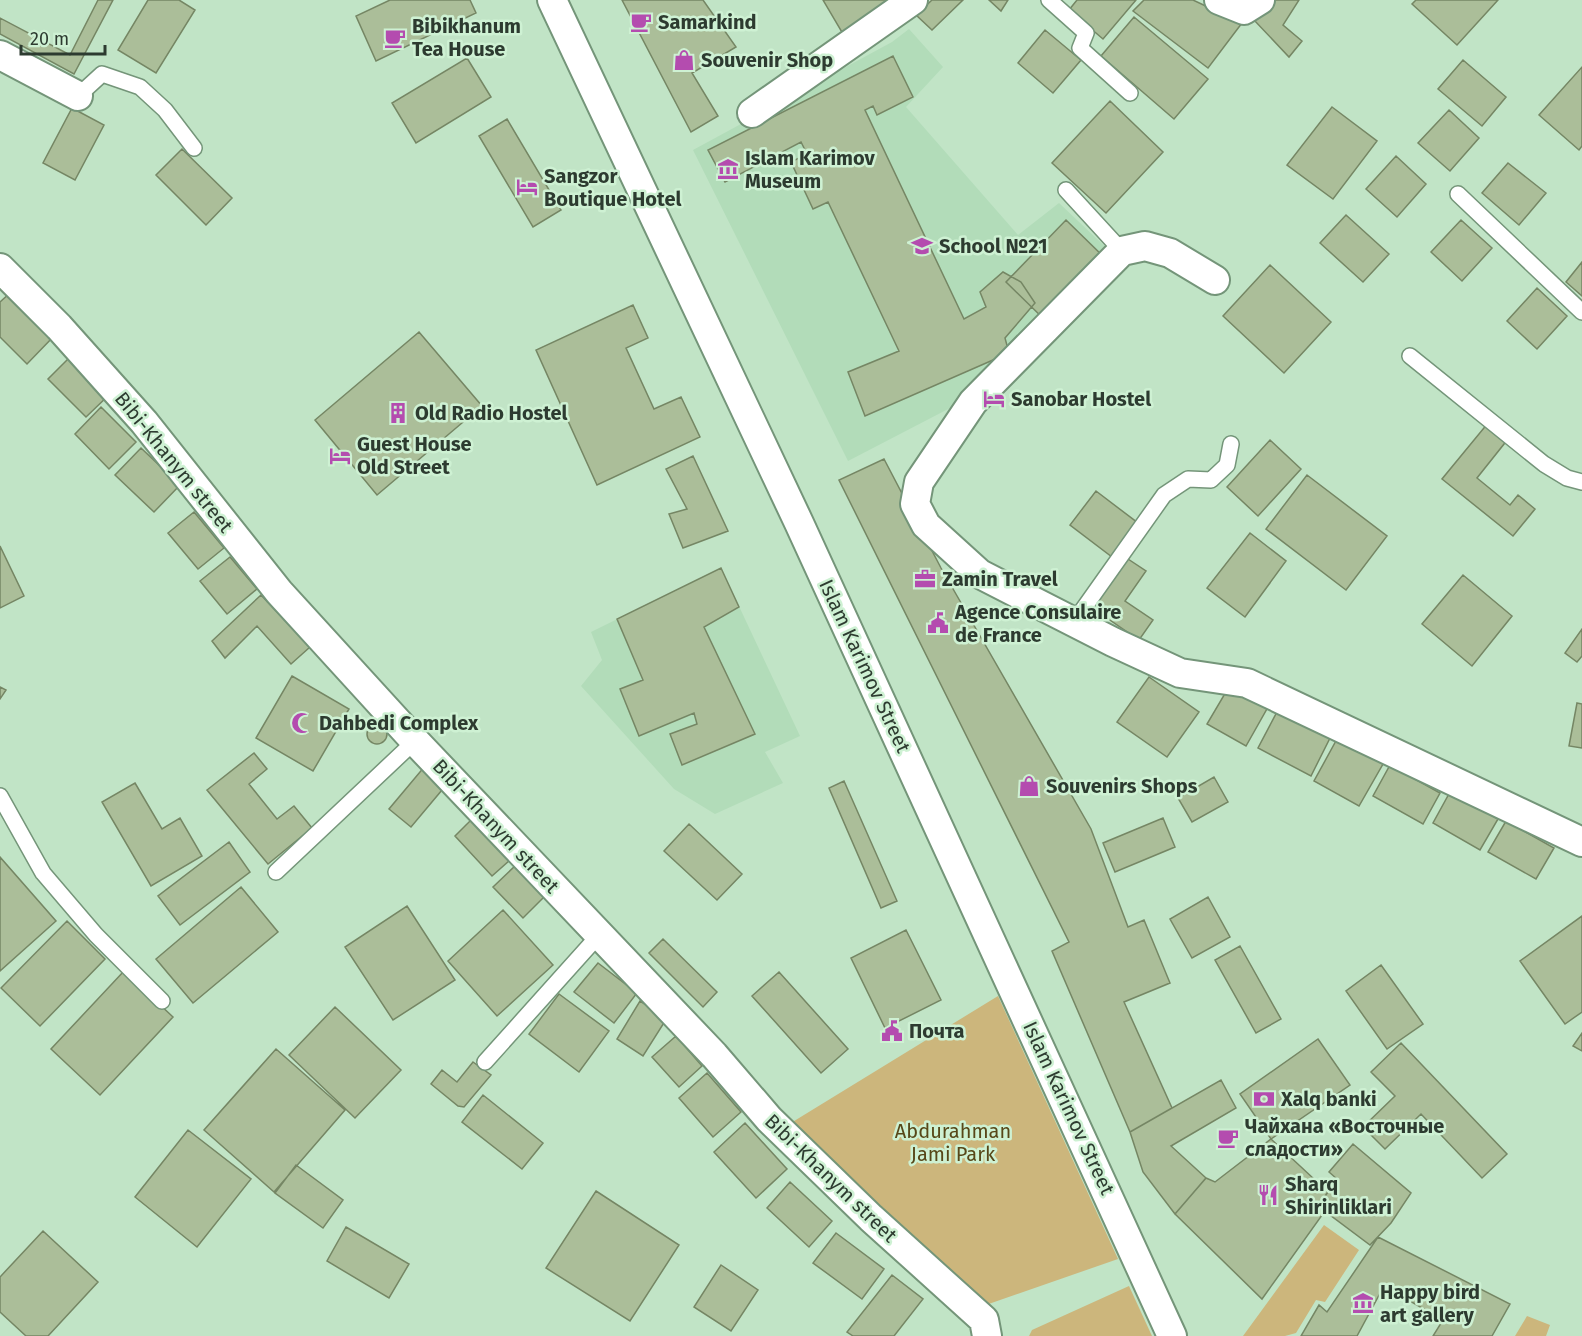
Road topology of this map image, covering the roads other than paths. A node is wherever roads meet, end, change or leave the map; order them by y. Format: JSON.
{"nodes":[{"id":1,"x":552,"y":0,"type":"edge"},
{"id":2,"x":913,"y":0,"type":"edge"},
{"id":3,"x":1049,"y":0,"type":"edge"},
{"id":4,"x":1219,"y":0,"type":"edge"},
{"id":5,"x":1260,"y":0,"type":"edge"},
{"id":6,"x":0,"y":55,"type":"edge"},
{"id":7,"x":1130,"y":93,"type":"dead end"},
{"id":8,"x":78,"y":96,"type":"joint"},
{"id":9,"x":752,"y":113,"type":"dead end"},
{"id":10,"x":194,"y":148,"type":"dead end"},
{"id":11,"x":1066,"y":190,"type":"dead end"},
{"id":12,"x":1458,"y":195,"type":"dead end"},
{"id":13,"x":1122,"y":251,"type":"junction"},
{"id":14,"x":0,"y":268,"type":"edge"},
{"id":15,"x":1215,"y":280,"type":"dead end"},
{"id":16,"x":1582,"y":312,"type":"edge"},
{"id":17,"x":1410,"y":356,"type":"dead end"},
{"id":18,"x":1231,"y":444,"type":"dead end"},
{"id":19,"x":1582,"y":482,"type":"edge"},
{"id":20,"x":1074,"y":622,"type":"junction"},
{"id":21,"x":415,"y":741,"type":"junction"},
{"id":22,"x":0,"y":796,"type":"edge"},
{"id":23,"x":1582,"y":842,"type":"edge"},
{"id":24,"x":276,"y":872,"type":"dead end"},
{"id":25,"x":598,"y":934,"type":"junction"},
{"id":26,"x":162,"y":1001,"type":"dead end"},
{"id":27,"x":485,"y":1062,"type":"dead end"},
{"id":28,"x":987,"y":1336,"type":"edge"},
{"id":29,"x":1172,"y":1336,"type":"edge"}],
"edges":[{"from":1,"to":29,"type":"street","name":"Islam Karimov Street"},
{"from":2,"to":9,"type":"street"},
{"from":3,"to":7,"type":"lane"},
{"from":4,"to":5,"type":"street"},
{"from":6,"to":8,"type":"street"},
{"from":8,"to":10,"type":"lane"},
{"from":11,"to":13,"type":"lane"},
{"from":12,"to":16,"type":"lane"},
{"from":13,"to":15,"type":"street"},
{"from":13,"to":20,"type":"street"},
{"from":14,"to":21,"type":"street","name":"Bibi-Khanym street"},
{"from":17,"to":19,"type":"lane"},
{"from":18,"to":20,"type":"lane"},
{"from":20,"to":23,"type":"street"},
{"from":21,"to":24,"type":"lane"},
{"from":21,"to":25,"type":"street","name":"Bibi-Khanym street"},
{"from":22,"to":26,"type":"lane"},
{"from":25,"to":27,"type":"lane"},
{"from":25,"to":28,"type":"street","name":"Bibi-Khanym street"}]}
